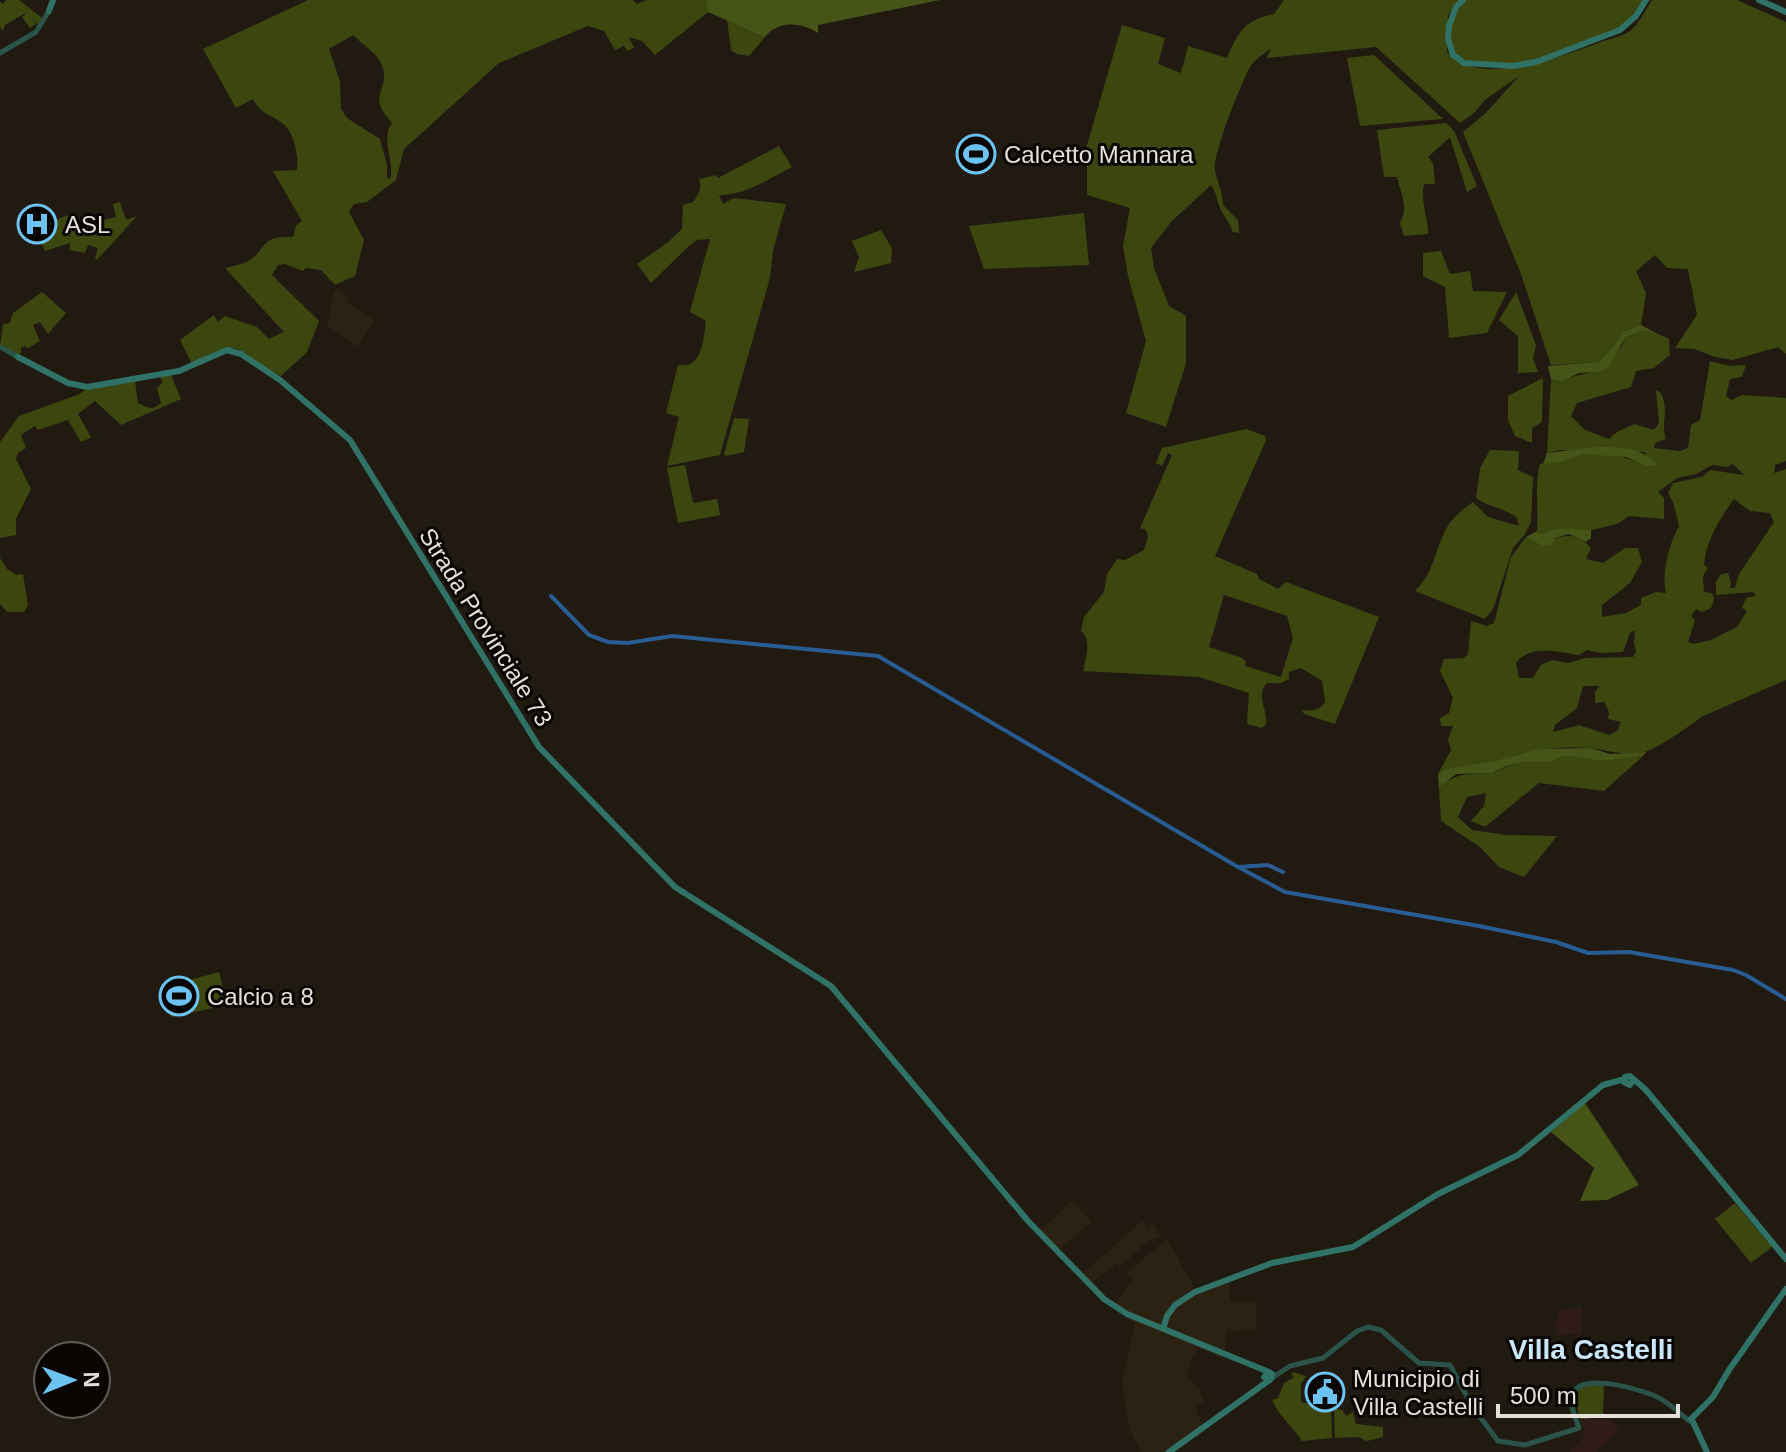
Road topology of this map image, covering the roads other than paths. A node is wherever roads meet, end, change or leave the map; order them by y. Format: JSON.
{"nodes":[{"id":1,"x":53,"y":0,"type":"edge"},
{"id":2,"x":1463,"y":0,"type":"edge"},
{"id":3,"x":1646,"y":0,"type":"edge"},
{"id":4,"x":1759,"y":0,"type":"edge"},
{"id":5,"x":49,"y":11,"type":"joint"},
{"id":6,"x":1786,"y":12,"type":"edge"},
{"id":7,"x":0,"y":53,"type":"edge"},
{"id":8,"x":0,"y":347,"type":"edge"},
{"id":9,"x":18,"y":357,"type":"joint"},
{"id":10,"x":1786,"y":1259,"type":"edge"},
{"id":11,"x":1786,"y":1289,"type":"edge"},
{"id":12,"x":1169,"y":1316,"type":"junction"},
{"id":13,"x":1150,"y":1323,"type":"junction"},
{"id":14,"x":1163,"y":1329,"type":"junction"},
{"id":15,"x":1177,"y":1335,"type":"junction"},
{"id":16,"x":1268,"y":1377,"type":"junction"},
{"id":17,"x":1691,"y":1420,"type":"junction"},
{"id":18,"x":1169,"y":1452,"type":"edge"},
{"id":19,"x":1707,"y":1452,"type":"edge"}],
"edges":[{"from":1,"to":5,"type":"main road"},
{"from":2,"to":3,"type":"main road"},
{"from":4,"to":6,"type":"main road"},
{"from":5,"to":7,"type":"street"},
{"from":8,"to":9,"type":"street"},
{"from":9,"to":13,"type":"main road","name":"Strada Provinciale 73"},
{"from":10,"to":12,"type":"main road"},
{"from":11,"to":17,"type":"main road"},
{"from":12,"to":13,"type":"main road"},
{"from":12,"to":14,"type":"main road"},
{"from":12,"to":15,"type":"main road"},
{"from":13,"to":14,"type":"main road"},
{"from":14,"to":15,"type":"main road"},
{"from":15,"to":16,"type":"main road"},
{"from":16,"to":17,"type":"street"},
{"from":16,"to":18,"type":"main road"},
{"from":17,"to":19,"type":"main road"}]}
